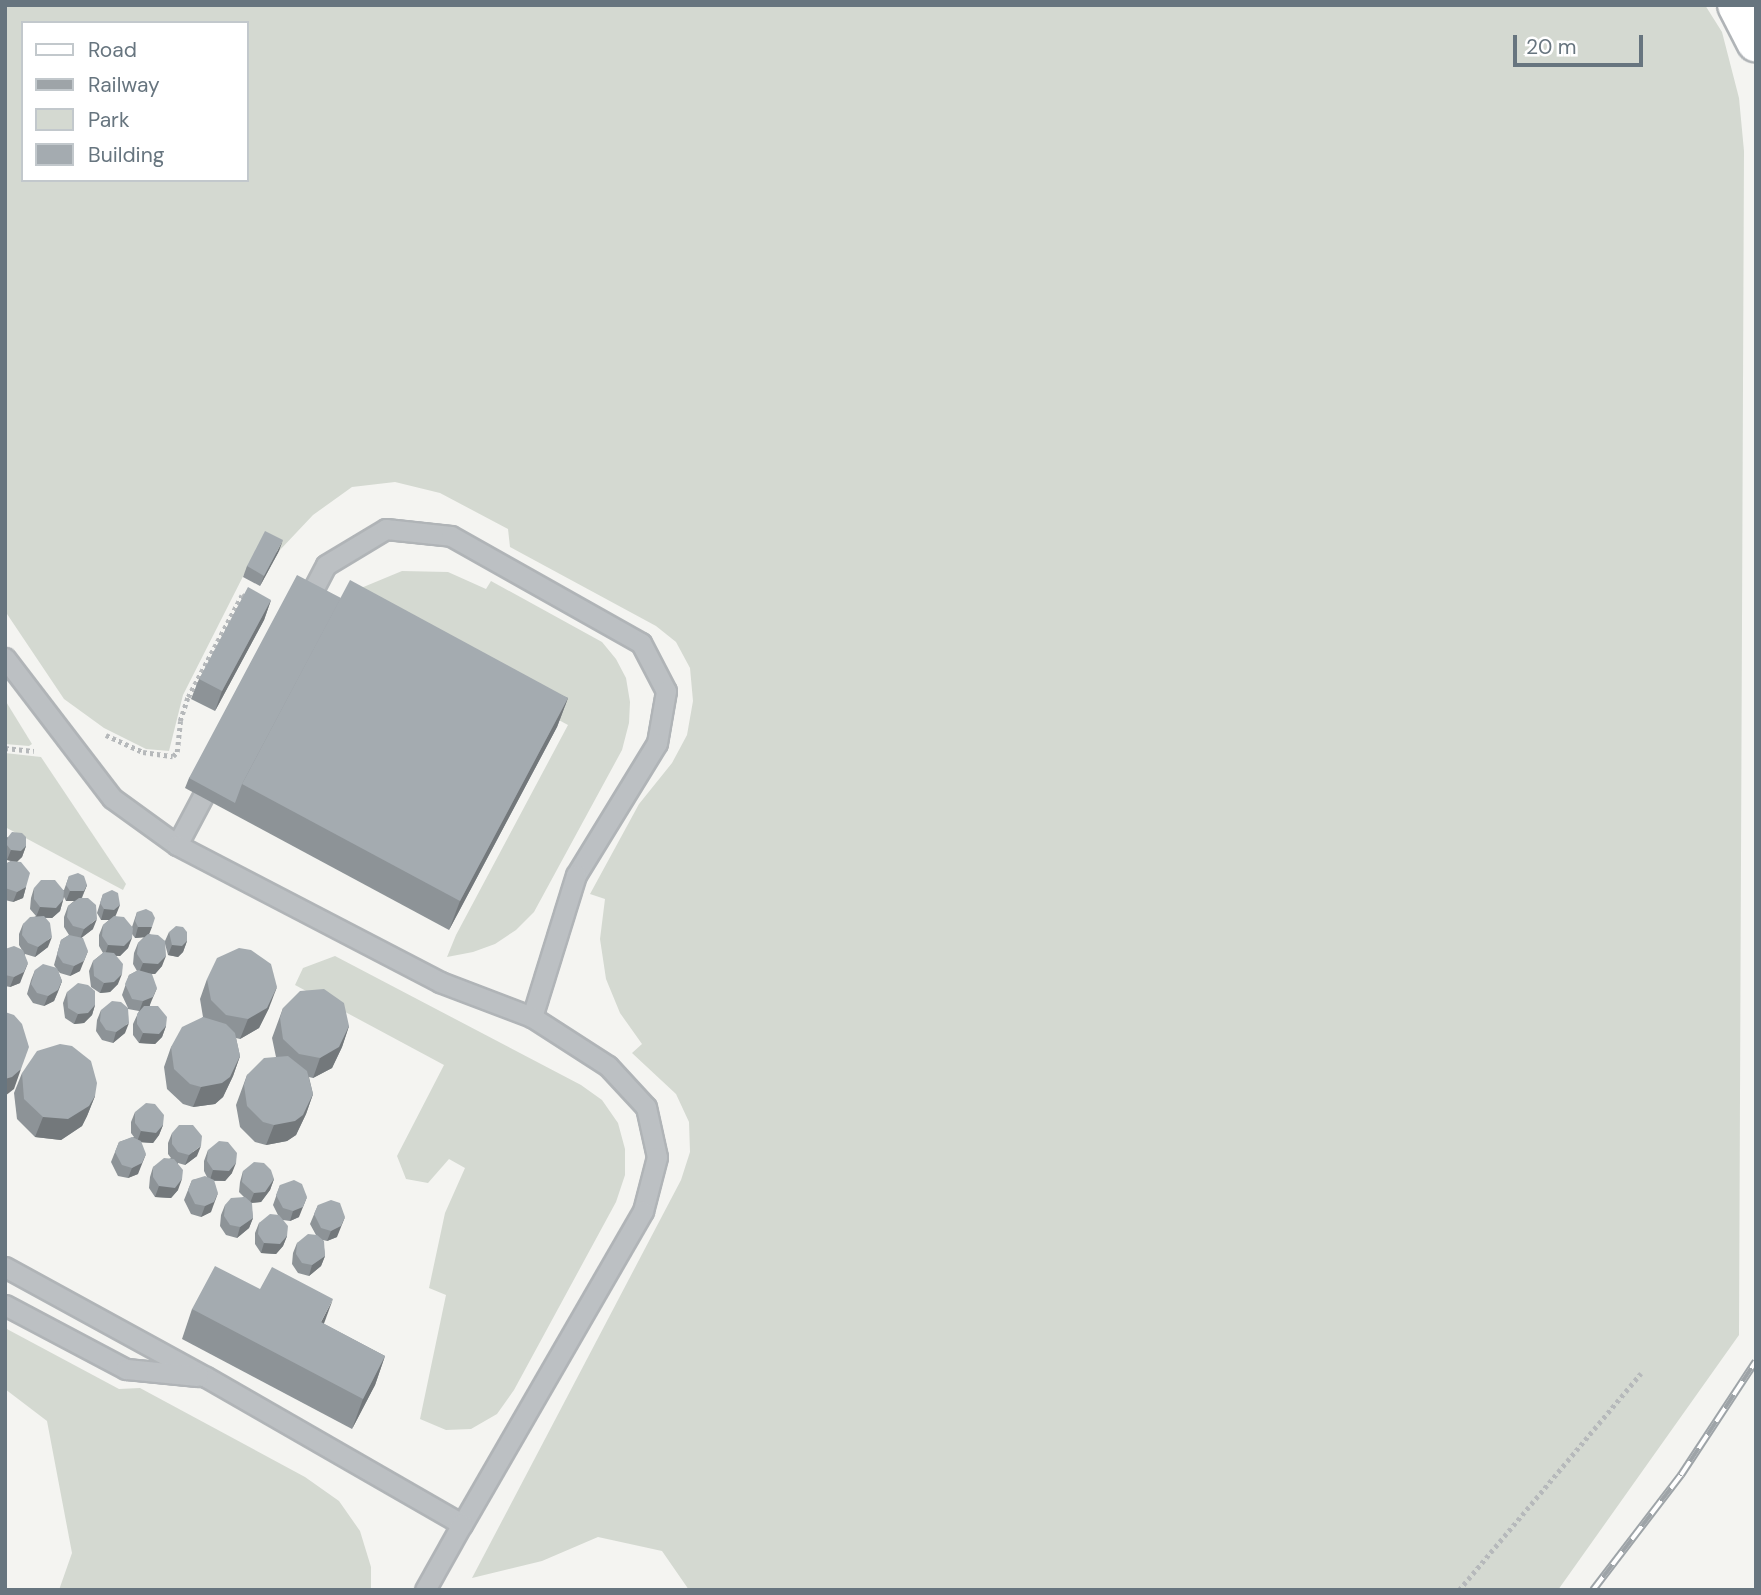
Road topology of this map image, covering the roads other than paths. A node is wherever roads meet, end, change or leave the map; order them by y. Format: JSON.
{"nodes":[{"id":1,"x":1737,"y":5,"type":"edge"},
{"id":2,"x":1756,"y":43,"type":"edge"},
{"id":3,"x":294,"y":624,"type":"edge"},
{"id":4,"x":5,"y":657,"type":"edge"},
{"id":5,"x":224,"y":755,"type":"edge"},
{"id":6,"x":177,"y":845,"type":"junction"},
{"id":7,"x":531,"y":1017,"type":"junction"},
{"id":8,"x":5,"y":1267,"type":"edge"},
{"id":9,"x":5,"y":1305,"type":"edge"},
{"id":10,"x":206,"y":1377,"type":"junction"},
{"id":11,"x":462,"y":1524,"type":"junction"},
{"id":12,"x":425,"y":1590,"type":"edge"}],
"edges":[{"from":1,"to":2,"type":"main road"},
{"from":3,"to":7,"type":"lane"},
{"from":4,"to":6,"type":"lane"},
{"from":5,"to":6,"type":"lane"},
{"from":6,"to":7,"type":"lane"},
{"from":7,"to":11,"type":"lane"},
{"from":8,"to":10,"type":"lane"},
{"from":9,"to":10,"type":"lane"},
{"from":10,"to":11,"type":"lane"},
{"from":11,"to":12,"type":"lane"}]}
